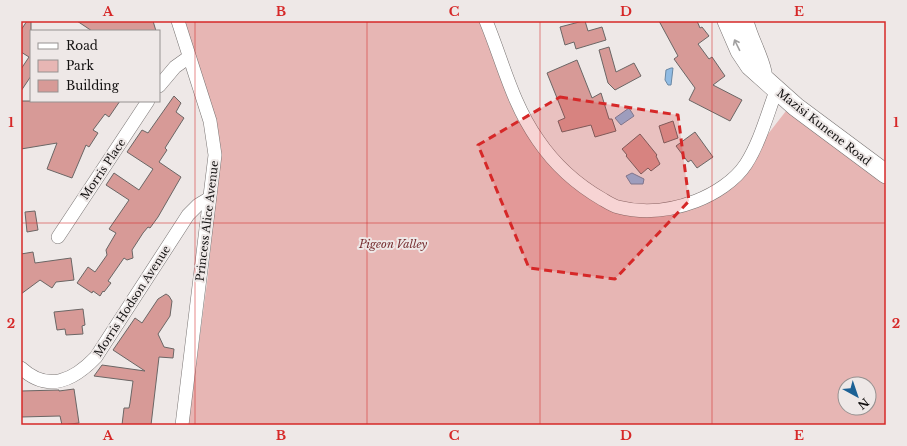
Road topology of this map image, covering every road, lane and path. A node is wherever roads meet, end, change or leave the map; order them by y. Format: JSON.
{"nodes":[{"id":1,"x":178,"y":21,"type":"edge"},
{"id":2,"x":486,"y":21,"type":"edge"},
{"id":3,"x":727,"y":21,"type":"edge"},
{"id":4,"x":744,"y":21,"type":"edge"},
{"id":5,"x":189,"y":57,"type":"junction"},
{"id":6,"x":763,"y":77,"type":"junction"},
{"id":7,"x":160,"y":85,"type":"edge"},
{"id":8,"x":776,"y":91,"type":"junction"},
{"id":9,"x":147,"y":102,"type":"edge"},
{"id":10,"x":886,"y":174,"type":"edge"},
{"id":11,"x":208,"y":199,"type":"junction"},
{"id":12,"x":58,"y":236,"type":"dead end"},
{"id":13,"x":21,"y":368,"type":"edge"},
{"id":14,"x":182,"y":425,"type":"edge"}],
"edges":[{"from":1,"to":5,"type":"street","name":"Princess Alice Avenue"},
{"from":2,"to":8,"type":"street"},
{"from":6,"to":3,"type":"street","name":"Mazisi Kunene Road","one_way":true},
{"from":4,"to":6,"type":"street","name":"Mazisi Kunene Road"},
{"from":5,"to":7,"type":"street"},
{"from":5,"to":11,"type":"street","name":"Princess Alice Avenue"},
{"from":6,"to":8,"type":"street","name":"Mazisi Kunene Road"},
{"from":8,"to":10,"type":"street","name":"Mazisi Kunene Road"},
{"from":9,"to":12,"type":"street","name":"Morris Place"},
{"from":11,"to":13,"type":"street","name":"Morris Hodson Avenue"},
{"from":11,"to":14,"type":"street","name":"Princess Alice Avenue"}]}
